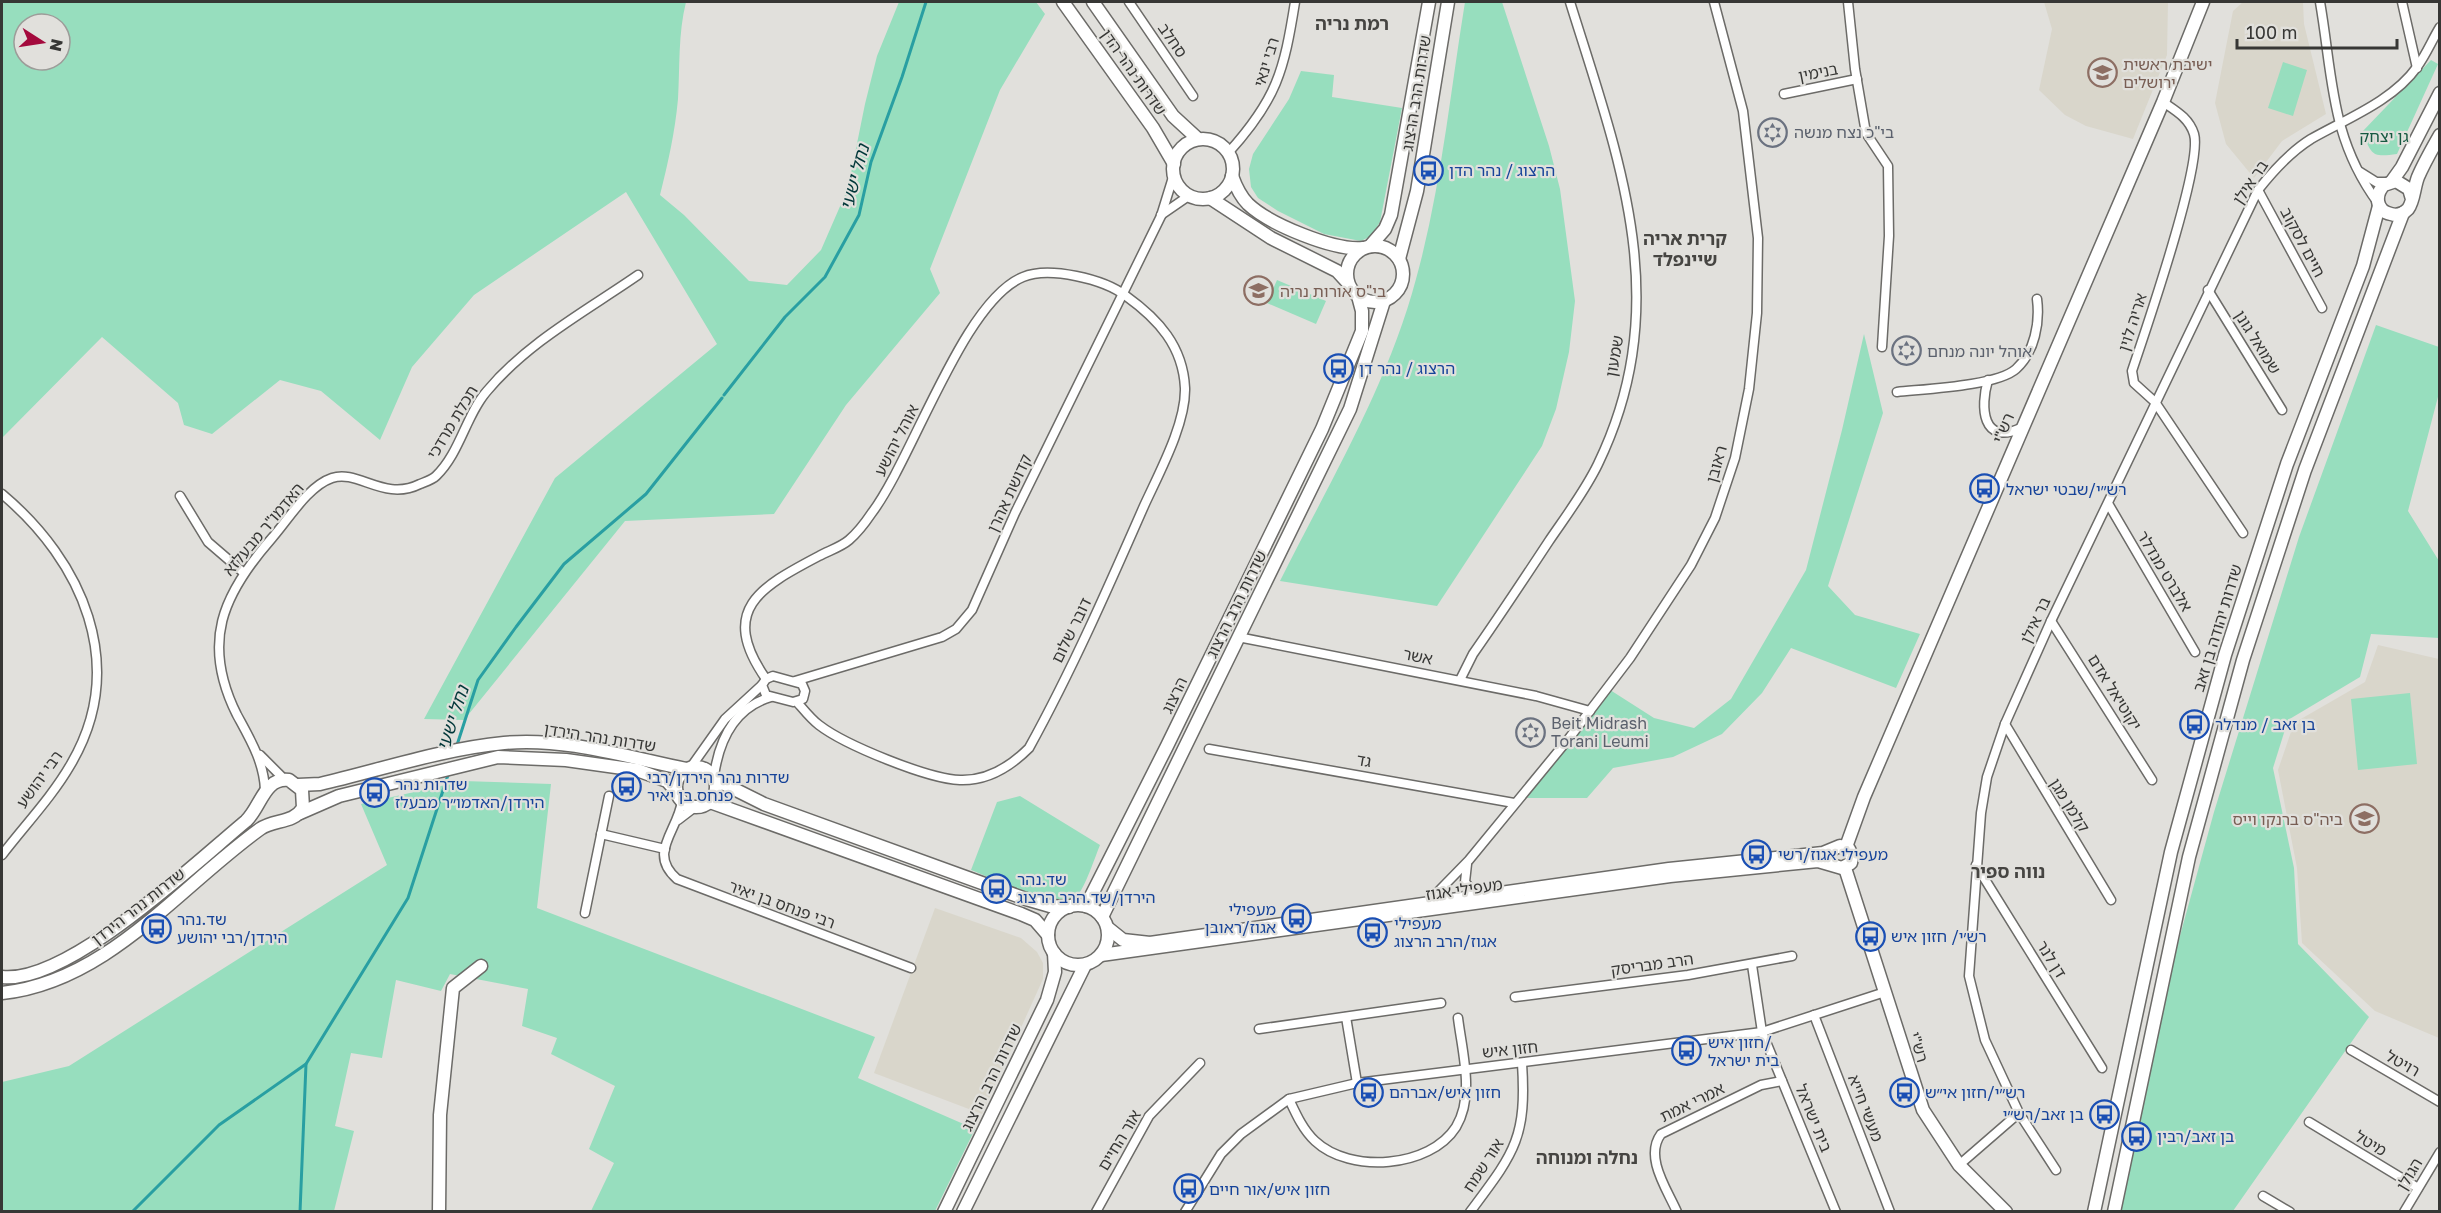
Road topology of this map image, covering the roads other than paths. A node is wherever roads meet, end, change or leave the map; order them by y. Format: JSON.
{"nodes":[{"id":1,"x":1063,"y":2,"type":"edge"},
{"id":2,"x":1093,"y":2,"type":"edge"},
{"id":3,"x":1129,"y":2,"type":"edge"},
{"id":4,"x":1295,"y":2,"type":"edge"},
{"id":5,"x":1429,"y":2,"type":"edge"},
{"id":6,"x":1448,"y":2,"type":"edge"},
{"id":7,"x":1570,"y":2,"type":"edge"},
{"id":8,"x":1714,"y":2,"type":"edge"},
{"id":9,"x":1848,"y":2,"type":"edge"},
{"id":10,"x":2197,"y":2,"type":"edge"},
{"id":11,"x":2203,"y":2,"type":"edge"},
{"id":12,"x":2320,"y":2,"type":"edge"},
{"id":13,"x":2402,"y":2,"type":"edge"},
{"id":14,"x":2194,"y":23,"type":"junction"},
{"id":15,"x":2439,"y":27,"type":"edge"},
{"id":16,"x":2416,"y":68,"type":"junction"},
{"id":17,"x":1857,"y":79,"type":"junction"},
{"id":18,"x":2439,"y":93,"type":"edge"},
{"id":19,"x":1784,"y":94,"type":"dead end"},
{"id":20,"x":1193,"y":96,"type":"dead end"},
{"id":21,"x":2163,"y":102,"type":"junction"},
{"id":22,"x":2338,"y":126,"type":"junction"},
{"id":23,"x":2439,"y":135,"type":"edge"},
{"id":24,"x":1197,"y":139,"type":"junction"},
{"id":25,"x":1228,"y":153,"type":"junction"},
{"id":26,"x":2355,"y":168,"type":"junction"},
{"id":27,"x":1174,"y":169,"type":"junction"},
{"id":28,"x":1232,"y":176,"type":"junction"},
{"id":29,"x":2390,"y":182,"type":"junction"},
{"id":30,"x":2258,"y":190,"type":"junction"},
{"id":31,"x":1190,"y":195,"type":"junction"},
{"id":32,"x":1210,"y":198,"type":"junction"},
{"id":33,"x":2412,"y":199,"type":"junction"},
{"id":34,"x":2379,"y":204,"type":"junction"},
{"id":35,"x":2403,"y":213,"type":"junction"},
{"id":36,"x":1161,"y":216,"type":"junction"},
{"id":37,"x":1367,"y":247,"type":"junction"},
{"id":38,"x":1399,"y":259,"type":"junction"},
{"id":39,"x":638,"y":275,"type":"dead end"},
{"id":40,"x":1348,"y":284,"type":"junction"},
{"id":41,"x":2208,"y":290,"type":"junction"},
{"id":42,"x":1123,"y":293,"type":"junction"},
{"id":43,"x":1358,"y":296,"type":"junction"},
{"id":44,"x":2037,"y":299,"type":"dead end"},
{"id":45,"x":1384,"y":301,"type":"junction"},
{"id":46,"x":2322,"y":308,"type":"dead end"},
{"id":47,"x":1882,"y":347,"type":"dead end"},
{"id":48,"x":1988,"y":380,"type":"junction"},
{"id":49,"x":1897,"y":392,"type":"dead end"},
{"id":50,"x":2155,"y":402,"type":"junction"},
{"id":51,"x":2282,"y":410,"type":"dead end"},
{"id":52,"x":2021,"y":428,"type":"junction"},
{"id":53,"x":332,"y":478,"type":"joint"},
{"id":54,"x":2,"y":494,"type":"edge"},
{"id":55,"x":180,"y":496,"type":"dead end"},
{"id":56,"x":2109,"y":505,"type":"junction"},
{"id":57,"x":2243,"y":533,"type":"dead end"},
{"id":58,"x":244,"y":573,"type":"junction"},
{"id":59,"x":2051,"y":621,"type":"junction"},
{"id":60,"x":1238,"y":637,"type":"junction"},
{"id":61,"x":2195,"y":652,"type":"dead end"},
{"id":62,"x":1460,"y":680,"type":"junction"},
{"id":63,"x":795,"y":681,"type":"junction"},
{"id":64,"x":764,"y":682,"type":"junction"},
{"id":65,"x":771,"y":697,"type":"junction"},
{"id":66,"x":797,"y":702,"type":"junction"},
{"id":67,"x":1590,"y":711,"type":"junction"},
{"id":68,"x":2005,"y":724,"type":"junction"},
{"id":69,"x":252,"y":742,"type":"junction"},
{"id":70,"x":1209,"y":749,"type":"dead end"},
{"id":71,"x":688,"y":768,"type":"junction"},
{"id":72,"x":715,"y":778,"type":"junction"},
{"id":73,"x":284,"y":779,"type":"junction"},
{"id":74,"x":2152,"y":780,"type":"dead end"},
{"id":75,"x":298,"y":785,"type":"junction"},
{"id":76,"x":264,"y":794,"type":"junction"},
{"id":77,"x":609,"y":796,"type":"dead end"},
{"id":78,"x":679,"y":796,"type":"junction"},
{"id":79,"x":710,"y":802,"type":"junction"},
{"id":80,"x":1514,"y":803,"type":"junction"},
{"id":81,"x":695,"y":807,"type":"junction"},
{"id":82,"x":300,"y":813,"type":"junction"},
{"id":83,"x":282,"y":820,"type":"junction"},
{"id":84,"x":674,"y":825,"type":"junction"},
{"id":85,"x":601,"y":834,"type":"junction"},
{"id":86,"x":1846,"y":847,"type":"junction"},
{"id":87,"x":665,"y":849,"type":"junction"},
{"id":88,"x":1832,"y":851,"type":"junction"},
{"id":89,"x":2,"y":855,"type":"edge"},
{"id":90,"x":1469,"y":860,"type":"junction"},
{"id":91,"x":1976,"y":865,"type":"junction"},
{"id":92,"x":1839,"y":866,"type":"junction"},
{"id":93,"x":1489,"y":895,"type":"junction"},
{"id":94,"x":2111,"y":900,"type":"dead end"},
{"id":95,"x":1424,"y":904,"type":"junction"},
{"id":96,"x":1086,"y":906,"type":"junction"},
{"id":97,"x":1069,"y":907,"type":"junction"},
{"id":98,"x":585,"y":913,"type":"dead end"},
{"id":99,"x":1105,"y":922,"type":"junction"},
{"id":100,"x":1048,"y":935,"type":"junction"},
{"id":101,"x":1054,"y":953,"type":"junction"},
{"id":102,"x":1101,"y":955,"type":"junction"},
{"id":103,"x":1792,"y":956,"type":"dead end"},
{"id":104,"x":1085,"y":965,"type":"junction"},
{"id":105,"x":1752,"y":965,"type":"junction"},
{"id":106,"x":481,"y":966,"type":"dead end"},
{"id":107,"x":910,"y":968,"type":"dead end"},
{"id":108,"x":2,"y":977,"type":"edge"},
{"id":109,"x":1885,"y":992,"type":"junction"},
{"id":110,"x":2,"y":993,"type":"edge"},
{"id":111,"x":1515,"y":997,"type":"dead end"},
{"id":112,"x":1441,"y":1003,"type":"dead end"},
{"id":113,"x":1814,"y":1015,"type":"junction"},
{"id":114,"x":1346,"y":1017,"type":"junction"},
{"id":115,"x":1458,"y":1018,"type":"dead end"},
{"id":116,"x":1259,"y":1029,"type":"dead end"},
{"id":117,"x":1762,"y":1032,"type":"junction"},
{"id":118,"x":2351,"y":1050,"type":"dead end"},
{"id":119,"x":1200,"y":1063,"type":"dead end"},
{"id":120,"x":1522,"y":1063,"type":"junction"},
{"id":121,"x":1464,"y":1068,"type":"junction"},
{"id":122,"x":2102,"y":1068,"type":"dead end"},
{"id":123,"x":1782,"y":1081,"type":"junction"},
{"id":124,"x":1357,"y":1083,"type":"junction"},
{"id":125,"x":1289,"y":1099,"type":"junction"},
{"id":126,"x":2439,"y":1102,"type":"edge"},
{"id":127,"x":2019,"y":1113,"type":"junction"},
{"id":128,"x":2309,"y":1122,"type":"dead end"},
{"id":129,"x":2439,"y":1152,"type":"edge"},
{"id":130,"x":1959,"y":1165,"type":"junction"},
{"id":131,"x":2056,"y":1170,"type":"dead end"},
{"id":132,"x":2418,"y":1188,"type":"junction"},
{"id":133,"x":2263,"y":1196,"type":"dead end"},
{"id":134,"x":440,"y":1212,"type":"edge"},
{"id":135,"x":944,"y":1212,"type":"edge"},
{"id":136,"x":963,"y":1212,"type":"edge"},
{"id":137,"x":1096,"y":1212,"type":"edge"},
{"id":138,"x":1185,"y":1212,"type":"edge"},
{"id":139,"x":1470,"y":1212,"type":"edge"},
{"id":140,"x":1677,"y":1212,"type":"edge"},
{"id":141,"x":1836,"y":1212,"type":"edge"},
{"id":142,"x":1890,"y":1212,"type":"edge"},
{"id":143,"x":2006,"y":1212,"type":"edge"},
{"id":144,"x":2094,"y":1212,"type":"edge"},
{"id":145,"x":2114,"y":1212,"type":"edge"},
{"id":146,"x":2290,"y":1212,"type":"edge"},
{"id":147,"x":2404,"y":1212,"type":"edge"}],
"edges":[{"from":1,"to":27,"type":"main road","name":"שדרות נהר הדן"},
{"from":2,"to":24,"type":"main road","name":"שדרות נהר הדן"},
{"from":3,"to":20,"type":"street","name":"סחלב"},
{"from":4,"to":25,"type":"street","name":"רבי ינאי"},
{"from":5,"to":37,"type":"main road","name":"שדרות הרב הרצוג"},
{"from":6,"to":38,"type":"main road","name":"שדרות הרב הרצוג"},
{"from":7,"to":62,"type":"street","name":"שמעון"},
{"from":8,"to":67,"type":"street","name":"ראובן"},
{"from":9,"to":17,"type":"street"},
{"from":10,"to":14,"type":"main road","name":"רש\"י"},
{"from":11,"to":14,"type":"main road","name":"רש\"י"},
{"from":12,"to":22,"type":"street"},
{"from":13,"to":16,"type":"street"},
{"from":14,"to":21,"type":"main road","name":"רש\"י"},
{"from":15,"to":16,"type":"street","name":"בר אילן"},
{"from":16,"to":22,"type":"street","name":"בר אילן"},
{"from":17,"to":19,"type":"street","name":"בנימין"},
{"from":17,"to":47,"type":"street"},
{"from":18,"to":29,"type":"main road"},
{"from":21,"to":50,"type":"street","name":"אריה לוין"},
{"from":21,"to":52,"type":"main road","name":"רש\"י"},
{"from":22,"to":26,"type":"street"},
{"from":22,"to":30,"type":"street","name":"בר אילן"},
{"from":23,"to":33,"type":"main road"},
{"from":24,"to":25,"type":"main road"},
{"from":24,"to":27,"type":"main road"},
{"from":25,"to":28,"type":"main road"},
{"from":26,"to":29,"type":"street"},
{"from":26,"to":34,"type":"street"},
{"from":27,"to":31,"type":"main road"},
{"from":27,"to":36,"type":"street","name":"קדושת אהרן"},
{"from":28,"to":32,"type":"main road"},
{"from":28,"to":37,"type":"main road"},
{"from":29,"to":33,"type":"main road"},
{"from":29,"to":34,"type":"main road"},
{"from":30,"to":41,"type":"street","name":"בר אילן"},
{"from":30,"to":46,"type":"street","name":"חיים לסקוב"},
{"from":31,"to":32,"type":"main road"},
{"from":31,"to":36,"type":"street","name":"קדושת אהרן"},
{"from":32,"to":40,"type":"main road"},
{"from":33,"to":35,"type":"main road"},
{"from":34,"to":35,"type":"main road"},
{"from":34,"to":144,"type":"main road","name":"שדרות יהודה בן זאב"},
{"from":35,"to":145,"type":"main road","name":"שדרות יהודה בן זאב"},
{"from":36,"to":42,"type":"street","name":"קדושת אהרן"},
{"from":37,"to":38,"type":"main road"},
{"from":37,"to":40,"type":"main road"},
{"from":38,"to":45,"type":"main road"},
{"from":39,"to":53,"type":"street","name":"תכלת מרדכי"},
{"from":40,"to":43,"type":"main road"},
{"from":41,"to":50,"type":"street","name":"בר אילן"},
{"from":41,"to":51,"type":"street","name":"שמואל גונן"},
{"from":42,"to":63,"type":"street","name":"קדושת אהרן"},
{"from":42,"to":64,"type":"street","name":"אוהל יהושע"},
{"from":42,"to":66,"type":"street","name":"דובר שלום"},
{"from":43,"to":45,"type":"main road"},
{"from":43,"to":96,"type":"main road","name":"הרצוג"},
{"from":44,"to":48,"type":"street"},
{"from":45,"to":60,"type":"main road","name":"שדרות הרב הרצוג"},
{"from":48,"to":49,"type":"street"},
{"from":48,"to":52,"type":"street"},
{"from":50,"to":56,"type":"street","name":"בר אילן"},
{"from":50,"to":57,"type":"street","name":"אריה לוין"},
{"from":52,"to":86,"type":"main road","name":"רש\"י"},
{"from":53,"to":58,"type":"street","name":"האדמו\"ר מבעלזא"},
{"from":54,"to":89,"type":"street","name":"רבי יהושע"},
{"from":55,"to":58,"type":"street"},
{"from":56,"to":59,"type":"street","name":"בר אילן"},
{"from":56,"to":61,"type":"street","name":"אלברט מנדלר"},
{"from":58,"to":69,"type":"street","name":"האדמו\"ר מבעלזא"},
{"from":59,"to":68,"type":"street","name":"בר אילן"},
{"from":59,"to":74,"type":"street","name":"יקוטיאל אדם"},
{"from":60,"to":62,"type":"street","name":"אשר"},
{"from":60,"to":99,"type":"main road","name":"שדרות הרב הרצוג"},
{"from":62,"to":67,"type":"street","name":"אשר"},
{"from":63,"to":64,"type":"street"},
{"from":63,"to":66,"type":"street"},
{"from":64,"to":65,"type":"street","name":"אוהל יהושע"},
{"from":64,"to":71,"type":"street"},
{"from":65,"to":66,"type":"street"},
{"from":65,"to":72,"type":"street"},
{"from":67,"to":80,"type":"street","name":"ראובן"},
{"from":68,"to":91,"type":"street","name":"בר אילן"},
{"from":68,"to":94,"type":"street","name":"קלמן מגן"},
{"from":69,"to":73,"type":"street","name":"האדמו\"ר מבעלזא"},
{"from":69,"to":76,"type":"street","name":"האדמו\"ר מבעלזא"},
{"from":70,"to":80,"type":"street","name":"גד"},
{"from":71,"to":72,"type":"main road"},
{"from":71,"to":75,"type":"main road","name":"שדרות נהר הירדן"},
{"from":71,"to":78,"type":"main road"},
{"from":72,"to":79,"type":"main road"},
{"from":72,"to":97,"type":"main road"},
{"from":73,"to":75,"type":"main road"},
{"from":73,"to":76,"type":"main road"},
{"from":75,"to":82,"type":"main road"},
{"from":76,"to":83,"type":"main road"},
{"from":76,"to":108,"type":"main road","name":"שדרות נהר הירדן"},
{"from":77,"to":85,"type":"street"},
{"from":78,"to":81,"type":"main road"},
{"from":78,"to":82,"type":"main road","name":"שדרות נהר הירדן"},
{"from":78,"to":84,"type":"street"},
{"from":79,"to":81,"type":"main road"},
{"from":79,"to":100,"type":"main road"},
{"from":80,"to":90,"type":"street","name":"ראובן"},
{"from":81,"to":84,"type":"street"},
{"from":82,"to":83,"type":"main road"},
{"from":83,"to":110,"type":"main road","name":"שדרות נהר הירדן"},
{"from":84,"to":87,"type":"street"},
{"from":85,"to":87,"type":"street"},
{"from":85,"to":98,"type":"street"},
{"from":86,"to":88,"type":"main road"},
{"from":86,"to":92,"type":"main road"},
{"from":87,"to":107,"type":"street","name":"רבי פנחס בן יאיר"},
{"from":88,"to":92,"type":"main road"},
{"from":88,"to":93,"type":"main road","name":"מעפילי אגוז"},
{"from":90,"to":93,"type":"street"},
{"from":90,"to":95,"type":"street","name":"ראובן"},
{"from":91,"to":122,"type":"street","name":"דן לנר"},
{"from":91,"to":127,"type":"street","name":"בר אילן"},
{"from":92,"to":102,"type":"main road","name":"מעפילי אגוז"},
{"from":92,"to":109,"type":"main road","name":"רש\"י"},
{"from":93,"to":95,"type":"main road","name":"מעפילי אגוז"},
{"from":95,"to":99,"type":"main road","name":"מעפילי אגוז"},
{"from":96,"to":97,"type":"main road"},
{"from":96,"to":99,"type":"main road"},
{"from":97,"to":100,"type":"main road"},
{"from":99,"to":102,"type":"main road"},
{"from":100,"to":101,"type":"main road"},
{"from":101,"to":104,"type":"main road"},
{"from":101,"to":135,"type":"main road","name":"שדרות הרב הרצוג"},
{"from":102,"to":104,"type":"main road"},
{"from":103,"to":105,"type":"street","name":"הרב מבריסק"},
{"from":104,"to":136,"type":"main road","name":"שדרות הרב הרצוג"},
{"from":105,"to":111,"type":"street","name":"הרב מבריסק"},
{"from":105,"to":117,"type":"street","name":"בית ישראל"},
{"from":106,"to":134,"type":"main road"},
{"from":109,"to":113,"type":"street","name":"חזון איש"},
{"from":109,"to":130,"type":"main road","name":"רש\"י"},
{"from":112,"to":114,"type":"street"},
{"from":113,"to":117,"type":"street","name":"חזון איש"},
{"from":113,"to":142,"type":"street","name":"מעשי חייא"},
{"from":114,"to":116,"type":"street"},
{"from":114,"to":124,"type":"street"},
{"from":115,"to":121,"type":"street"},
{"from":117,"to":120,"type":"street","name":"חזון איש"},
{"from":117,"to":123,"type":"street","name":"בית ישראל"},
{"from":118,"to":126,"type":"street","name":"רויטל"},
{"from":119,"to":137,"type":"street","name":"אור החיים"},
{"from":120,"to":121,"type":"street","name":"חזון איש"},
{"from":120,"to":139,"type":"street","name":"אור שמח"},
{"from":121,"to":124,"type":"street","name":"חזון איש"},
{"from":121,"to":125,"type":"street"},
{"from":123,"to":140,"type":"street","name":"אמרי אמת"},
{"from":123,"to":141,"type":"street","name":"בית ישראל"},
{"from":124,"to":125,"type":"street","name":"חזון איש"},
{"from":125,"to":138,"type":"street","name":"חזון איש"},
{"from":127,"to":130,"type":"street"},
{"from":127,"to":131,"type":"street","name":"בר אילן"},
{"from":128,"to":132,"type":"street","name":"מיטל"},
{"from":129,"to":132,"type":"street","name":"הגולן"},
{"from":130,"to":143,"type":"main road","name":"רש\"י"},
{"from":132,"to":147,"type":"street","name":"הגולן"},
{"from":133,"to":146,"type":"street"}]}
